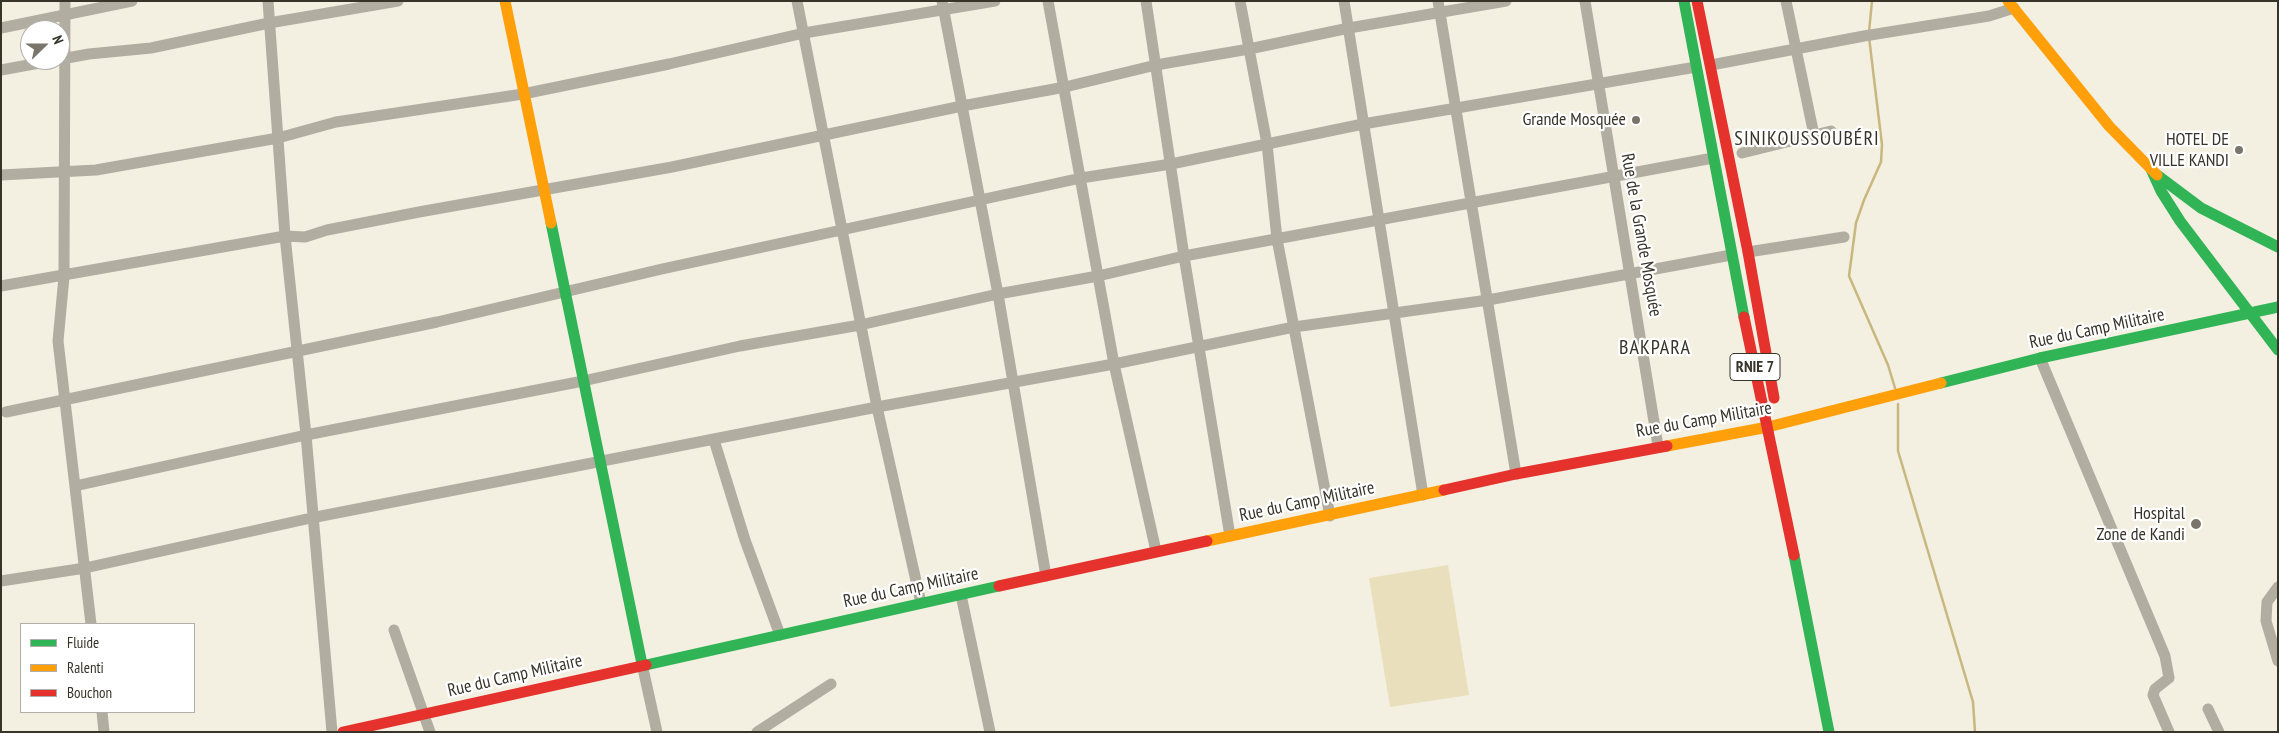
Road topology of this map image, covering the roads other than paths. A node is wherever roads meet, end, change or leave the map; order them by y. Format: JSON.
{"nodes":[{"id":1,"x":65,"y":1,"type":"edge"},
{"id":2,"x":132,"y":1,"type":"edge"},
{"id":3,"x":268,"y":1,"type":"edge"},
{"id":4,"x":398,"y":1,"type":"edge"},
{"id":5,"x":505,"y":1,"type":"edge"},
{"id":6,"x":797,"y":1,"type":"edge"},
{"id":7,"x":995,"y":1,"type":"edge"},
{"id":8,"x":1048,"y":1,"type":"edge"},
{"id":9,"x":1146,"y":1,"type":"edge"},
{"id":10,"x":1240,"y":1,"type":"edge"},
{"id":11,"x":1344,"y":1,"type":"edge"},
{"id":12,"x":1438,"y":1,"type":"edge"},
{"id":13,"x":1506,"y":1,"type":"edge"},
{"id":14,"x":1585,"y":1,"type":"edge"},
{"id":15,"x":1684,"y":1,"type":"edge"},
{"id":16,"x":1697,"y":1,"type":"edge"},
{"id":17,"x":1786,"y":1,"type":"edge"},
{"id":18,"x":2011,"y":4,"type":"edge"},
{"id":19,"x":943,"y":6,"type":"edge"},
{"id":20,"x":1439,"y":14,"type":"junction"},
{"id":21,"x":64,"y":16,"type":"junction"},
{"id":22,"x":64,"y":20,"type":"edge"},
{"id":23,"x":269,"y":22,"type":"junction"},
{"id":24,"x":1,"y":28,"type":"edge"},
{"id":25,"x":1349,"y":28,"type":"junction"},
{"id":26,"x":804,"y":33,"type":"junction"},
{"id":27,"x":1796,"y":48,"type":"junction"},
{"id":28,"x":1249,"y":49,"type":"junction"},
{"id":29,"x":70,"y":58,"type":"edge"},
{"id":30,"x":1156,"y":65,"type":"junction"},
{"id":31,"x":1711,"y":65,"type":"junction"},
{"id":32,"x":1696,"y":66,"type":"junction"},
{"id":33,"x":20,"y":67,"type":"edge"},
{"id":34,"x":1,"y":70,"type":"edge"},
{"id":35,"x":63,"y":70,"type":"edge"},
{"id":36,"x":1598,"y":84,"type":"junction"},
{"id":37,"x":1065,"y":87,"type":"junction"},
{"id":38,"x":523,"y":94,"type":"junction"},
{"id":39,"x":962,"y":106,"type":"junction"},
{"id":40,"x":1454,"y":108,"type":"junction"},
{"id":41,"x":1363,"y":124,"type":"junction"},
{"id":42,"x":1831,"y":131,"type":"dead end"},
{"id":43,"x":824,"y":134,"type":"junction"},
{"id":44,"x":1814,"y":135,"type":"junction"},
{"id":45,"x":278,"y":138,"type":"junction"},
{"id":46,"x":1267,"y":144,"type":"junction"},
{"id":47,"x":1742,"y":153,"type":"dead end"},
{"id":48,"x":1714,"y":158,"type":"junction"},
{"id":49,"x":1172,"y":164,"type":"junction"},
{"id":50,"x":2151,"y":169,"type":"junction"},
{"id":51,"x":63,"y":173,"type":"junction"},
{"id":52,"x":1,"y":175,"type":"edge"},
{"id":53,"x":1614,"y":176,"type":"junction"},
{"id":54,"x":1081,"y":178,"type":"junction"},
{"id":55,"x":542,"y":190,"type":"junction"},
{"id":56,"x":979,"y":200,"type":"junction"},
{"id":57,"x":1471,"y":203,"type":"junction"},
{"id":58,"x":1378,"y":219,"type":"junction"},
{"id":59,"x":843,"y":230,"type":"junction"},
{"id":60,"x":285,"y":236,"type":"junction"},
{"id":61,"x":1844,"y":237,"type":"dead end"},
{"id":62,"x":1277,"y":239,"type":"junction"},
{"id":63,"x":2278,"y":247,"type":"edge"},
{"id":64,"x":1748,"y":252,"type":"junction"},
{"id":65,"x":1731,"y":255,"type":"junction"},
{"id":66,"x":1184,"y":256,"type":"junction"},
{"id":67,"x":1631,"y":274,"type":"junction"},
{"id":68,"x":1098,"y":276,"type":"junction"},
{"id":69,"x":64,"y":277,"type":"junction"},
{"id":70,"x":1,"y":286,"type":"edge"},
{"id":71,"x":564,"y":292,"type":"junction"},
{"id":72,"x":998,"y":294,"type":"junction"},
{"id":73,"x":1488,"y":300,"type":"junction"},
{"id":74,"x":2278,"y":307,"type":"edge"},
{"id":75,"x":1394,"y":312,"type":"junction"},
{"id":76,"x":2248,"y":315,"type":"junction"},
{"id":77,"x":860,"y":324,"type":"junction"},
{"id":78,"x":1294,"y":327,"type":"junction"},
{"id":79,"x":1201,"y":347,"type":"junction"},
{"id":80,"x":2278,"y":350,"type":"edge"},
{"id":81,"x":297,"y":351,"type":"junction"},
{"id":82,"x":2040,"y":358,"type":"junction"},
{"id":83,"x":1114,"y":364,"type":"junction"},
{"id":84,"x":583,"y":380,"type":"junction"},
{"id":85,"x":1013,"y":383,"type":"junction"},
{"id":86,"x":65,"y":399,"type":"junction"},
{"id":87,"x":877,"y":407,"type":"junction"},
{"id":88,"x":6,"y":412,"type":"dead end"},
{"id":89,"x":1775,"y":418,"type":"junction"},
{"id":90,"x":306,"y":435,"type":"junction"},
{"id":91,"x":714,"y":440,"type":"junction"},
{"id":92,"x":1658,"y":446,"type":"junction"},
{"id":93,"x":599,"y":462,"type":"junction"},
{"id":94,"x":1516,"y":474,"type":"junction"},
{"id":95,"x":75,"y":486,"type":"junction"},
{"id":96,"x":1423,"y":495,"type":"junction"},
{"id":97,"x":1330,"y":516,"type":"junction"},
{"id":98,"x":312,"y":518,"type":"junction"},
{"id":99,"x":1230,"y":536,"type":"junction"},
{"id":100,"x":1156,"y":551,"type":"junction"},
{"id":101,"x":85,"y":568,"type":"junction"},
{"id":102,"x":1046,"y":576,"type":"junction"},
{"id":103,"x":1,"y":581,"type":"edge"},
{"id":104,"x":2278,"y":586,"type":"edge"},
{"id":105,"x":961,"y":595,"type":"junction"},
{"id":106,"x":921,"y":604,"type":"junction"},
{"id":107,"x":92,"y":623,"type":"edge"},
{"id":108,"x":394,"y":630,"type":"dead end"},
{"id":109,"x":780,"y":636,"type":"junction"},
{"id":110,"x":2278,"y":661,"type":"edge"},
{"id":111,"x":642,"y":664,"type":"junction"},
{"id":112,"x":831,"y":684,"type":"dead end"},
{"id":113,"x":2208,"y":709,"type":"dead end"},
{"id":114,"x":102,"y":713,"type":"edge"},
{"id":115,"x":423,"y":715,"type":"junction"},
{"id":116,"x":104,"y":732,"type":"edge"},
{"id":117,"x":332,"y":732,"type":"edge"},
{"id":118,"x":343,"y":732,"type":"edge"},
{"id":119,"x":430,"y":732,"type":"edge"},
{"id":120,"x":657,"y":732,"type":"edge"},
{"id":121,"x":757,"y":732,"type":"edge"},
{"id":122,"x":990,"y":732,"type":"edge"},
{"id":123,"x":1828,"y":732,"type":"edge"},
{"id":124,"x":1840,"y":732,"type":"edge"},
{"id":125,"x":2169,"y":732,"type":"edge"},
{"id":126,"x":2218,"y":732,"type":"edge"}],
"edges":[{"from":1,"to":21,"type":"street"},
{"from":2,"to":21,"type":"street"},
{"from":3,"to":23,"type":"street"},
{"from":4,"to":23,"type":"street"},
{"from":5,"to":38,"type":"street"},
{"from":6,"to":26,"type":"street"},
{"from":7,"to":19,"type":"street"},
{"from":8,"to":37,"type":"street"},
{"from":9,"to":30,"type":"street"},
{"from":10,"to":28,"type":"street"},
{"from":11,"to":25,"type":"street"},
{"from":12,"to":20,"type":"street"},
{"from":13,"to":20,"type":"street"},
{"from":14,"to":36,"type":"street","name":"Rue de la Grande Mosquée"},
{"from":15,"to":32,"type":"street","number":"RNIE 7"},
{"from":16,"to":31,"type":"street","number":"RNIE 7"},
{"from":17,"to":27,"type":"street"},
{"from":18,"to":27,"type":"street"},
{"from":18,"to":50,"type":"street"},
{"from":19,"to":26,"type":"street"},
{"from":19,"to":39,"type":"street"},
{"from":20,"to":25,"type":"street"},
{"from":20,"to":40,"type":"street"},
{"from":21,"to":22,"type":"street"},
{"from":21,"to":24,"type":"street"},
{"from":23,"to":29,"type":"street"},
{"from":23,"to":45,"type":"street"},
{"from":25,"to":28,"type":"street"},
{"from":25,"to":41,"type":"street"},
{"from":26,"to":38,"type":"street"},
{"from":26,"to":43,"type":"street"},
{"from":27,"to":31,"type":"street"},
{"from":27,"to":44,"type":"street"},
{"from":28,"to":30,"type":"street"},
{"from":28,"to":46,"type":"street"},
{"from":30,"to":37,"type":"street"},
{"from":30,"to":49,"type":"street"},
{"from":31,"to":64,"type":"street","number":"RNIE 7"},
{"from":32,"to":36,"type":"street"},
{"from":32,"to":48,"type":"street","number":"RNIE 7"},
{"from":33,"to":34,"type":"street"},
{"from":35,"to":51,"type":"street"},
{"from":36,"to":40,"type":"street"},
{"from":36,"to":53,"type":"street","name":"Rue de la Grande Mosquée"},
{"from":37,"to":39,"type":"street"},
{"from":37,"to":54,"type":"street"},
{"from":38,"to":45,"type":"street"},
{"from":38,"to":55,"type":"street"},
{"from":39,"to":43,"type":"street"},
{"from":39,"to":56,"type":"street"},
{"from":40,"to":41,"type":"street"},
{"from":40,"to":57,"type":"street"},
{"from":41,"to":46,"type":"street"},
{"from":41,"to":58,"type":"street"},
{"from":42,"to":44,"type":"street"},
{"from":43,"to":55,"type":"street"},
{"from":43,"to":59,"type":"street"},
{"from":44,"to":47,"type":"street"},
{"from":45,"to":51,"type":"street"},
{"from":45,"to":60,"type":"street"},
{"from":46,"to":49,"type":"street"},
{"from":46,"to":62,"type":"street"},
{"from":48,"to":53,"type":"street"},
{"from":48,"to":65,"type":"street","number":"RNIE 7"},
{"from":49,"to":54,"type":"street"},
{"from":49,"to":66,"type":"street"},
{"from":50,"to":63,"type":"street"},
{"from":50,"to":76,"type":"street"},
{"from":51,"to":52,"type":"street"},
{"from":51,"to":69,"type":"street"},
{"from":53,"to":57,"type":"street"},
{"from":53,"to":67,"type":"street","name":"Rue de la Grande Mosquée"},
{"from":54,"to":56,"type":"street"},
{"from":54,"to":68,"type":"street"},
{"from":55,"to":60,"type":"street"},
{"from":55,"to":71,"type":"street"},
{"from":56,"to":59,"type":"street"},
{"from":56,"to":72,"type":"street"},
{"from":57,"to":58,"type":"street"},
{"from":57,"to":73,"type":"street"},
{"from":58,"to":62,"type":"street"},
{"from":58,"to":75,"type":"street"},
{"from":59,"to":71,"type":"street"},
{"from":59,"to":77,"type":"street"},
{"from":60,"to":69,"type":"street"},
{"from":60,"to":81,"type":"street"},
{"from":61,"to":64,"type":"street"},
{"from":62,"to":66,"type":"street"},
{"from":62,"to":78,"type":"street"},
{"from":64,"to":89,"type":"street","number":"RNIE 7"},
{"from":65,"to":67,"type":"street"},
{"from":65,"to":89,"type":"street","number":"RNIE 7"},
{"from":66,"to":68,"type":"street"},
{"from":66,"to":79,"type":"street"},
{"from":67,"to":73,"type":"street"},
{"from":67,"to":92,"type":"street","name":"Rue de la Grande Mosquée"},
{"from":68,"to":72,"type":"street"},
{"from":68,"to":83,"type":"street"},
{"from":69,"to":70,"type":"street"},
{"from":69,"to":86,"type":"street"},
{"from":71,"to":81,"type":"street"},
{"from":71,"to":84,"type":"street"},
{"from":72,"to":77,"type":"street"},
{"from":72,"to":85,"type":"street"},
{"from":73,"to":75,"type":"street"},
{"from":73,"to":94,"type":"street"},
{"from":74,"to":76,"type":"street","name":"Rue du Camp Militaire"},
{"from":75,"to":78,"type":"street"},
{"from":75,"to":96,"type":"street"},
{"from":76,"to":80,"type":"street"},
{"from":76,"to":82,"type":"street","name":"Rue du Camp Militaire"},
{"from":77,"to":84,"type":"street"},
{"from":77,"to":87,"type":"street"},
{"from":78,"to":79,"type":"street"},
{"from":78,"to":97,"type":"street"},
{"from":79,"to":83,"type":"street"},
{"from":79,"to":99,"type":"street"},
{"from":81,"to":86,"type":"street"},
{"from":81,"to":90,"type":"street"},
{"from":82,"to":89,"type":"street","name":"Rue du Camp Militaire"},
{"from":82,"to":125,"type":"street"},
{"from":83,"to":85,"type":"street"},
{"from":83,"to":100,"type":"street"},
{"from":84,"to":90,"type":"street"},
{"from":84,"to":93,"type":"street"},
{"from":85,"to":87,"type":"street"},
{"from":85,"to":102,"type":"street"},
{"from":86,"to":88,"type":"street"},
{"from":86,"to":95,"type":"street"},
{"from":87,"to":91,"type":"street"},
{"from":87,"to":106,"type":"street"},
{"from":89,"to":92,"type":"street","name":"Rue du Camp Militaire"},
{"from":89,"to":123,"type":"street","number":"RNIE 7"},
{"from":89,"to":124,"type":"street","number":"RNIE 7"},
{"from":90,"to":95,"type":"street"},
{"from":90,"to":98,"type":"street"},
{"from":91,"to":93,"type":"street"},
{"from":91,"to":109,"type":"street"},
{"from":92,"to":94,"type":"street","name":"Rue du Camp Militaire"},
{"from":93,"to":98,"type":"street"},
{"from":93,"to":111,"type":"street"},
{"from":94,"to":96,"type":"street","name":"Rue du Camp Militaire"},
{"from":95,"to":101,"type":"street"},
{"from":96,"to":97,"type":"street","name":"Rue du Camp Militaire"},
{"from":97,"to":99,"type":"street","name":"Rue du Camp Militaire"},
{"from":98,"to":101,"type":"street"},
{"from":98,"to":117,"type":"street"},
{"from":99,"to":100,"type":"street","name":"Rue du Camp Militaire"},
{"from":100,"to":102,"type":"street","name":"Rue du Camp Militaire"},
{"from":101,"to":103,"type":"street"},
{"from":101,"to":107,"type":"street"},
{"from":102,"to":105,"type":"street","name":"Rue du Camp Militaire"},
{"from":104,"to":110,"type":"street"},
{"from":105,"to":106,"type":"street","name":"Rue du Camp Militaire"},
{"from":105,"to":122,"type":"street"},
{"from":106,"to":109,"type":"street","name":"Rue du Camp Militaire"},
{"from":108,"to":115,"type":"street"},
{"from":109,"to":111,"type":"street","name":"Rue du Camp Militaire"},
{"from":111,"to":115,"type":"street","name":"Rue du Camp Militaire"},
{"from":111,"to":120,"type":"street"},
{"from":112,"to":121,"type":"street"},
{"from":113,"to":126,"type":"street"},
{"from":114,"to":116,"type":"street"},
{"from":115,"to":118,"type":"street","name":"Rue du Camp Militaire"},
{"from":115,"to":119,"type":"street"}]}
